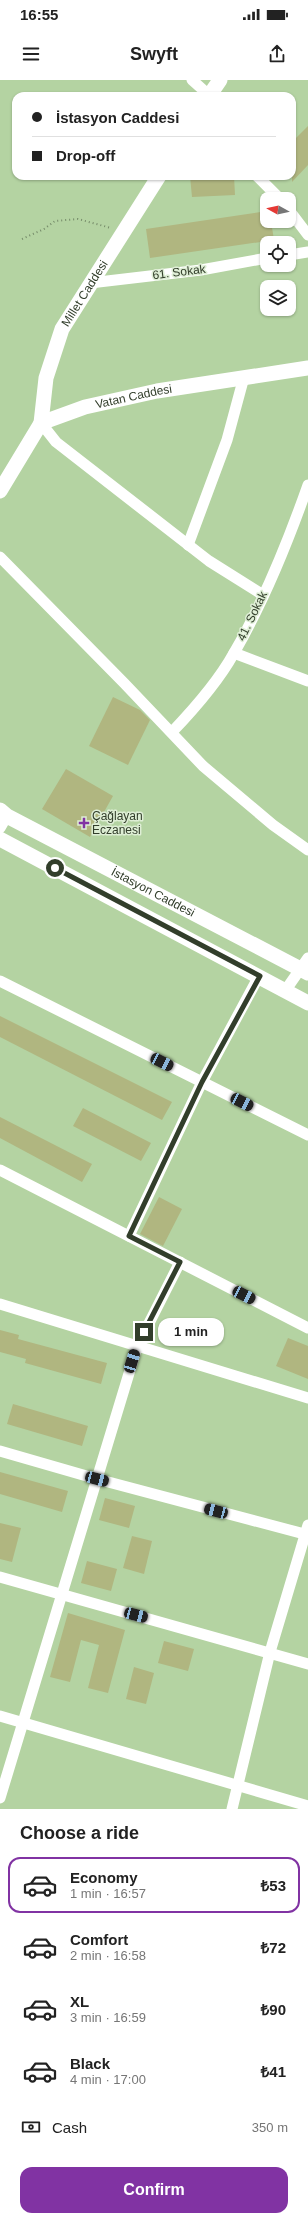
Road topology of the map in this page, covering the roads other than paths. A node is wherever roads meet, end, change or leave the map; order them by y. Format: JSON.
{"nodes":[{"id":1,"x":192,"y":80,"type":"edge"},
{"id":2,"x":220,"y":80,"type":"edge"},
{"id":3,"x":206,"y":92,"type":"edge"},
{"id":4,"x":212,"y":92,"type":"edge"},
{"id":5,"x":157,"y":180,"type":"edge"},
{"id":6,"x":261,"y":180,"type":"edge"},
{"id":7,"x":273,"y":192,"type":"edge"},
{"id":8,"x":296,"y":219,"type":"edge"},
{"id":9,"x":308,"y":234,"type":"edge"},
{"id":10,"x":308,"y":252,"type":"edge"},
{"id":11,"x":296,"y":254,"type":"edge"},
{"id":12,"x":260,"y":259,"type":"edge"},
{"id":13,"x":90,"y":283,"type":"junction"},
{"id":14,"x":308,"y":368,"type":"edge"},
{"id":15,"x":244,"y":377,"type":"junction"},
{"id":16,"x":41,"y":423,"type":"junction"},
{"id":17,"x":308,"y":485,"type":"edge"},
{"id":18,"x":0,"y":491,"type":"edge"},
{"id":19,"x":188,"y":545,"type":"junction"},
{"id":20,"x":0,"y":557,"type":"edge"},
{"id":21,"x":263,"y":595,"type":"junction"},
{"id":22,"x":234,"y":653,"type":"junction"},
{"id":23,"x":308,"y":681,"type":"edge"},
{"id":24,"x":172,"y":732,"type":"junction"},
{"id":25,"x":2,"y":818,"type":"edge"},
{"id":26,"x":0,"y":839,"type":"edge"},
{"id":27,"x":308,"y":850,"type":"edge"},
{"id":28,"x":305,"y":966,"type":"edge"},
{"id":29,"x":260,"y":976,"type":"junction"},
{"id":30,"x":0,"y":981,"type":"edge"},
{"id":31,"x":285,"y":991,"type":"junction"},
{"id":32,"x":308,"y":1003,"type":"edge"},
{"id":33,"x":202,"y":1082,"type":"junction"},
{"id":34,"x":308,"y":1135,"type":"edge"},
{"id":35,"x":0,"y":1170,"type":"edge"},
{"id":36,"x":129,"y":1236,"type":"junction"},
{"id":37,"x":180,"y":1262,"type":"junction"},
{"id":38,"x":0,"y":1304,"type":"edge"},
{"id":39,"x":308,"y":1328,"type":"edge"},
{"id":40,"x":137,"y":1347,"type":"junction"},
{"id":41,"x":308,"y":1398,"type":"edge"},
{"id":42,"x":0,"y":1451,"type":"edge"},
{"id":43,"x":97,"y":1479,"type":"junction"},
{"id":44,"x":307,"y":1532,"type":"edge"},
{"id":45,"x":0,"y":1577,"type":"edge"},
{"id":46,"x":62,"y":1594,"type":"junction"},
{"id":47,"x":270,"y":1652,"type":"junction"},
{"id":48,"x":308,"y":1664,"type":"edge"},
{"id":49,"x":0,"y":1716,"type":"edge"},
{"id":50,"x":22,"y":1724,"type":"junction"},
{"id":51,"x":237,"y":1785,"type":"junction"},
{"id":52,"x":0,"y":1798,"type":"edge"},
{"id":53,"x":308,"y":1806,"type":"edge"},
{"id":54,"x":232,"y":1809,"type":"edge"}],
"edges":[{"from":1,"to":3,"type":"street"},
{"from":2,"to":4,"type":"main road"},
{"from":5,"to":13,"type":"main road","name":"Millet Caddesi"},
{"from":6,"to":7,"type":"street"},
{"from":8,"to":9,"type":"street"},
{"from":10,"to":11,"type":"street"},
{"from":12,"to":13,"type":"street","name":"61. Sokak"},
{"from":13,"to":16,"type":"main road","name":"Millet Caddesi"},
{"from":14,"to":15,"type":"main road","name":"Vatan Caddesi"},
{"from":15,"to":16,"type":"main road","name":"Vatan Caddesi"},
{"from":15,"to":19,"type":"street"},
{"from":16,"to":18,"type":"main road"},
{"from":16,"to":19,"type":"street"},
{"from":17,"to":21,"type":"street","name":"41. Sokak"},
{"from":19,"to":21,"type":"street"},
{"from":20,"to":24,"type":"street"},
{"from":21,"to":22,"type":"street","name":"41. Sokak"},
{"from":22,"to":23,"type":"street"},
{"from":22,"to":24,"type":"street","name":"41. Sokak"},
{"from":24,"to":27,"type":"street"},
{"from":25,"to":28,"type":"main road","name":"İstasyon Caddesi"},
{"from":26,"to":29,"type":"main road","name":"İstasyon Caddesi"},
{"from":28,"to":31,"type":"street"},
{"from":29,"to":31,"type":"main road","name":"İstasyon Caddesi"},
{"from":29,"to":33,"type":"street"},
{"from":30,"to":33,"type":"street"},
{"from":31,"to":32,"type":"main road","name":"İstasyon Caddesi"},
{"from":33,"to":34,"type":"street"},
{"from":33,"to":36,"type":"street"},
{"from":35,"to":36,"type":"street"},
{"from":36,"to":37,"type":"street"},
{"from":37,"to":39,"type":"street"},
{"from":37,"to":40,"type":"street"},
{"from":38,"to":40,"type":"street"},
{"from":40,"to":41,"type":"street"},
{"from":40,"to":43,"type":"street"},
{"from":42,"to":43,"type":"street"},
{"from":43,"to":44,"type":"street"},
{"from":43,"to":46,"type":"street"},
{"from":44,"to":47,"type":"street"},
{"from":45,"to":46,"type":"street"},
{"from":46,"to":47,"type":"street"},
{"from":46,"to":50,"type":"street"},
{"from":47,"to":48,"type":"street"},
{"from":47,"to":51,"type":"street"},
{"from":49,"to":50,"type":"street"},
{"from":50,"to":51,"type":"street"},
{"from":50,"to":52,"type":"street"},
{"from":51,"to":53,"type":"street"},
{"from":51,"to":54,"type":"street"}]}
